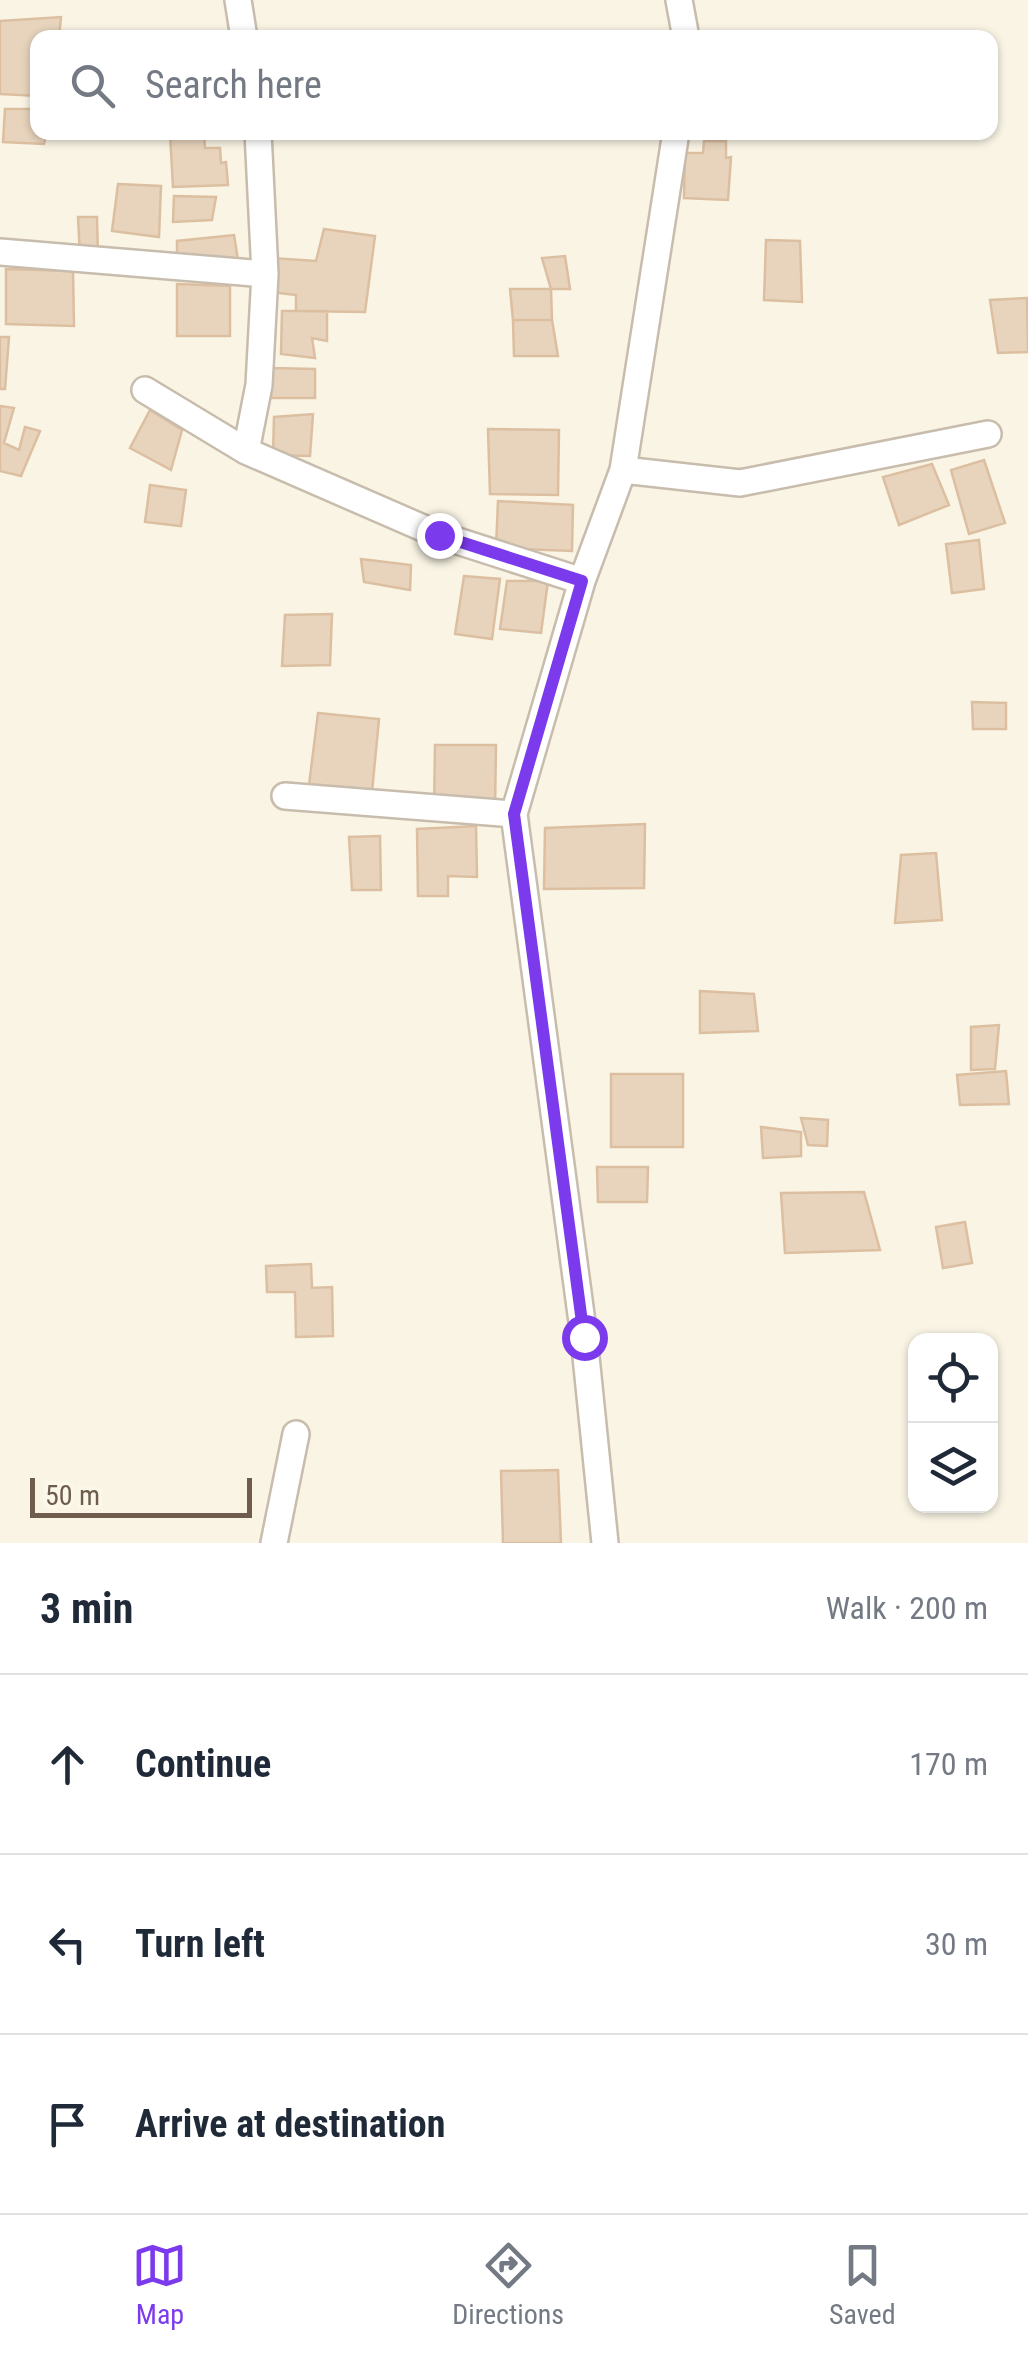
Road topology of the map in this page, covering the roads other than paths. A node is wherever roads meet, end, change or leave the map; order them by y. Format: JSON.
{"nodes":[{"id":1,"x":238,"y":0,"type":"edge"},
{"id":2,"x":679,"y":0,"type":"edge"},
{"id":3,"x":243,"y":30,"type":"edge"},
{"id":4,"x":685,"y":30,"type":"edge"},
{"id":5,"x":258,"y":140,"type":"edge"},
{"id":6,"x":675,"y":140,"type":"edge"},
{"id":7,"x":0,"y":252,"type":"edge"},
{"id":8,"x":265,"y":274,"type":"junction"},
{"id":9,"x":145,"y":390,"type":"dead end"},
{"id":10,"x":988,"y":434,"type":"dead end"},
{"id":11,"x":246,"y":451,"type":"junction"},
{"id":12,"x":624,"y":470,"type":"junction"},
{"id":13,"x":582,"y":581,"type":"junction"},
{"id":14,"x":286,"y":796,"type":"dead end"},
{"id":15,"x":514,"y":814,"type":"junction"},
{"id":16,"x":296,"y":1434,"type":"dead end"},
{"id":17,"x":274,"y":1543,"type":"edge"},
{"id":18,"x":606,"y":1543,"type":"edge"}],
"edges":[{"from":1,"to":3,"type":"street"},
{"from":2,"to":4,"type":"street"},
{"from":5,"to":8,"type":"street"},
{"from":6,"to":12,"type":"street"},
{"from":7,"to":8,"type":"street"},
{"from":8,"to":11,"type":"street"},
{"from":9,"to":11,"type":"street"},
{"from":10,"to":12,"type":"street"},
{"from":11,"to":13,"type":"street"},
{"from":12,"to":13,"type":"street"},
{"from":13,"to":15,"type":"street"},
{"from":14,"to":15,"type":"street"},
{"from":15,"to":18,"type":"street"},
{"from":16,"to":17,"type":"street"}]}
